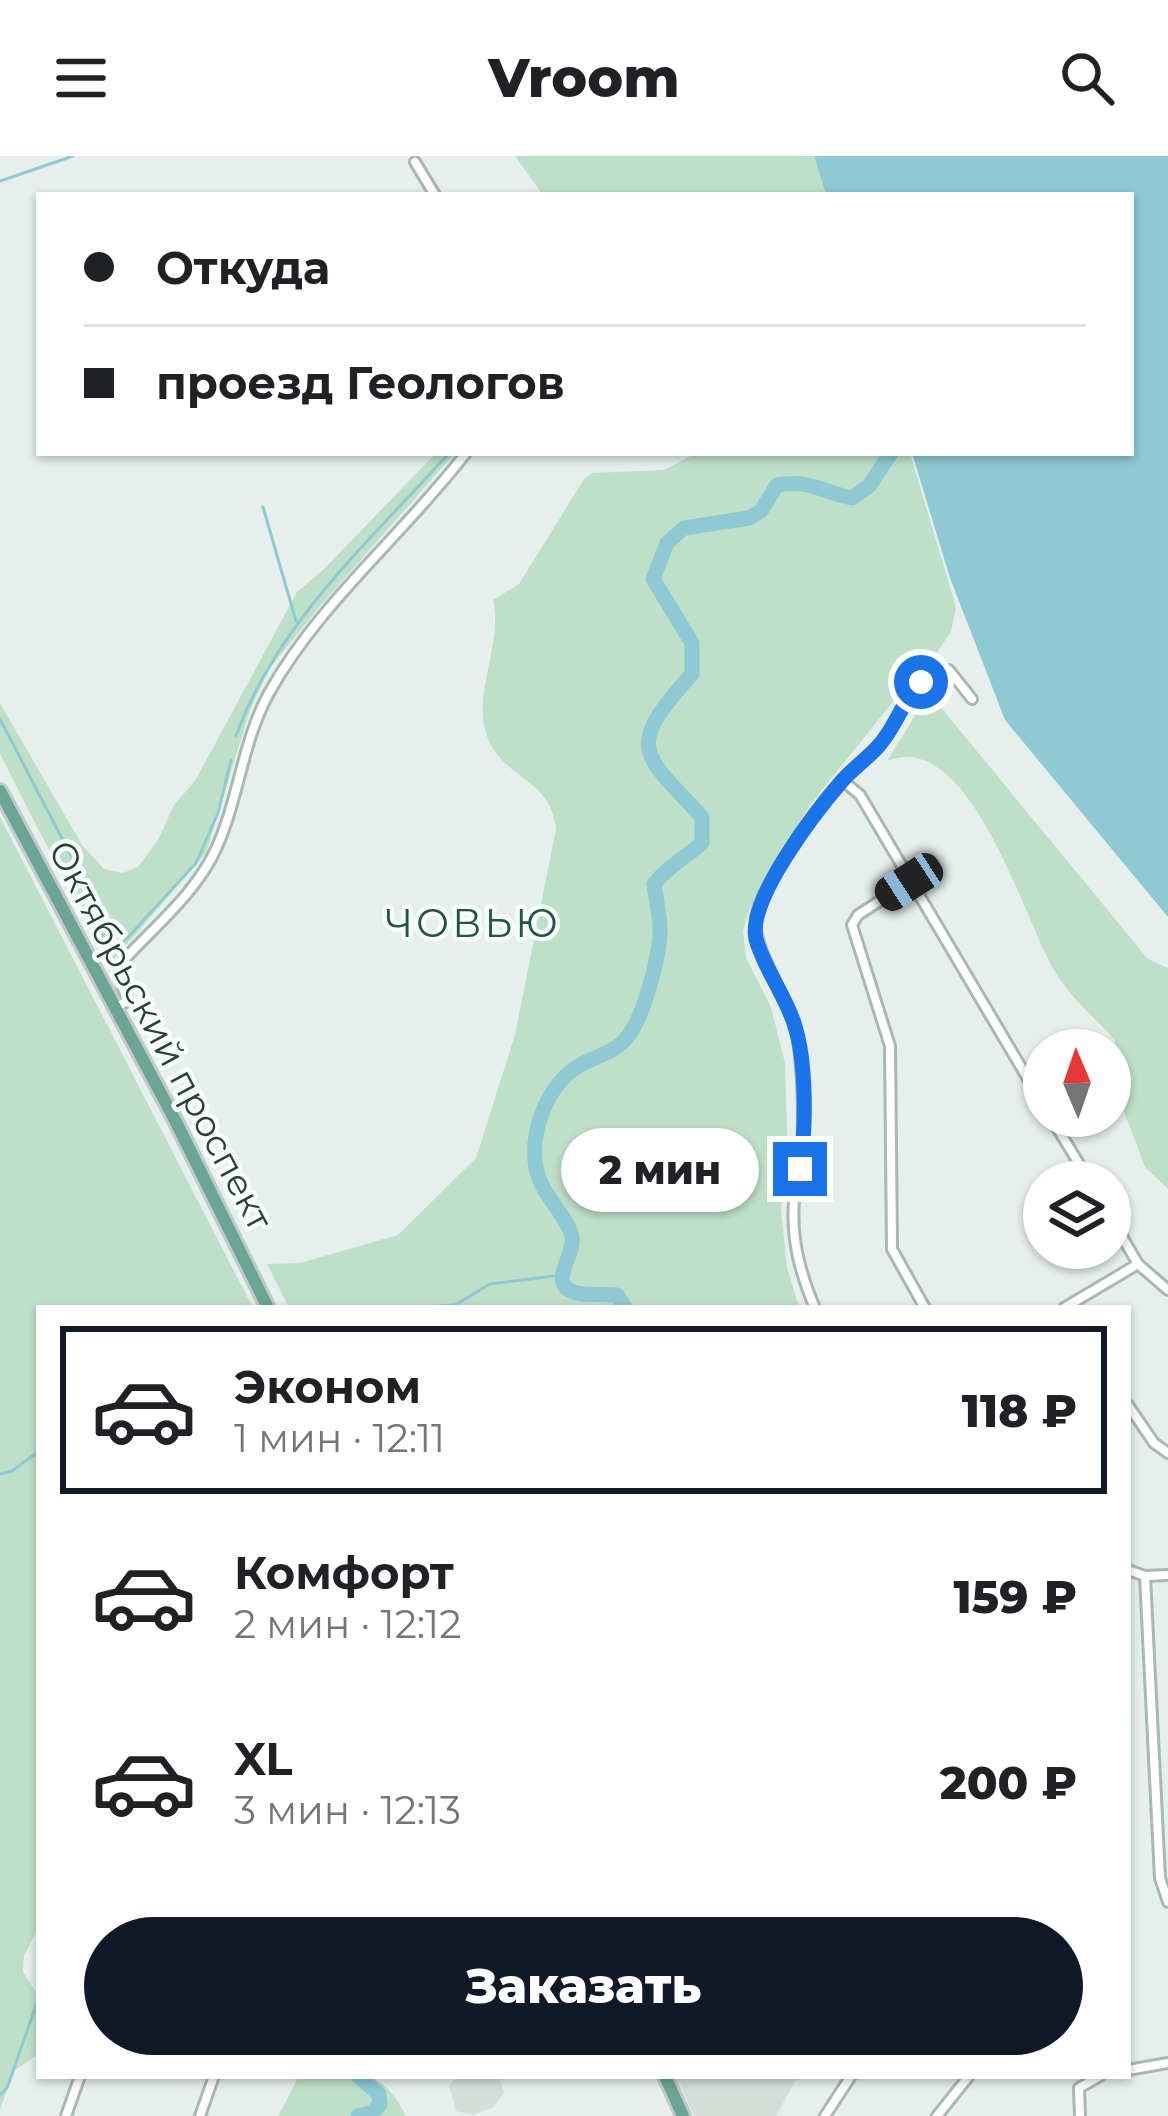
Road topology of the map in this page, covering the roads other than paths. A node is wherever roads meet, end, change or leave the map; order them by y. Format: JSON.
{"nodes":[{"id":1,"x":415,"y":161,"type":"dead end"},
{"id":2,"x":433,"y":192,"type":"edge"},
{"id":3,"x":463,"y":456,"type":"edge"},
{"id":4,"x":972,"y":699,"type":"dead end"},
{"id":5,"x":842,"y":780,"type":"junction"},
{"id":6,"x":0,"y":790,"type":"edge"},
{"id":7,"x":909,"y":882,"type":"junction"},
{"id":8,"x":113,"y":1009,"type":"junction"},
{"id":9,"x":1023,"y":1071,"type":"edge"},
{"id":10,"x":1131,"y":1252,"type":"edge"},
{"id":11,"x":1138,"y":1264,"type":"junction"},
{"id":12,"x":1168,"y":1290,"type":"edge"},
{"id":13,"x":267,"y":1305,"type":"edge"},
{"id":14,"x":814,"y":1305,"type":"edge"},
{"id":15,"x":923,"y":1305,"type":"edge"},
{"id":16,"x":1071,"y":1305,"type":"edge"},
{"id":17,"x":1131,"y":1411,"type":"edge"},
{"id":18,"x":1168,"y":1454,"type":"edge"},
{"id":19,"x":1131,"y":1571,"type":"edge"},
{"id":20,"x":1168,"y":1575,"type":"edge"},
{"id":21,"x":1145,"y":1576,"type":"junction"},
{"id":22,"x":1153,"y":1718,"type":"junction"},
{"id":23,"x":1168,"y":1718,"type":"edge"},
{"id":24,"x":1162,"y":1798,"type":"edge"},
{"id":25,"x":1168,"y":1902,"type":"edge"},
{"id":26,"x":1168,"y":2063,"type":"edge"},
{"id":27,"x":1131,"y":2069,"type":"edge"},
{"id":28,"x":79,"y":2079,"type":"edge"},
{"id":29,"x":213,"y":2079,"type":"edge"},
{"id":30,"x":666,"y":2079,"type":"edge"},
{"id":31,"x":849,"y":2079,"type":"edge"},
{"id":32,"x":967,"y":2079,"type":"edge"},
{"id":33,"x":1092,"y":2079,"type":"edge"},
{"id":34,"x":65,"y":2116,"type":"edge"},
{"id":35,"x":200,"y":2116,"type":"edge"},
{"id":36,"x":683,"y":2116,"type":"edge"},
{"id":37,"x":826,"y":2116,"type":"edge"},
{"id":38,"x":938,"y":2116,"type":"edge"},
{"id":39,"x":1080,"y":2116,"type":"edge"}],
"edges":[{"from":1,"to":2,"type":"street"},
{"from":3,"to":8,"type":"street"},
{"from":4,"to":5,"type":"street"},
{"from":5,"to":7,"type":"street"},
{"from":5,"to":14,"type":"street"},
{"from":6,"to":8,"type":"main road","name":"Октябрьский проспект"},
{"from":7,"to":9,"type":"street"},
{"from":7,"to":15,"type":"street"},
{"from":8,"to":13,"type":"main road","name":"Октябрьский проспект"},
{"from":10,"to":11,"type":"street"},
{"from":11,"to":12,"type":"street"},
{"from":11,"to":16,"type":"street"},
{"from":17,"to":18,"type":"street"},
{"from":19,"to":21,"type":"street"},
{"from":20,"to":21,"type":"street"},
{"from":21,"to":22,"type":"street"},
{"from":22,"to":23,"type":"street"},
{"from":22,"to":24,"type":"street"},
{"from":24,"to":25,"type":"street"},
{"from":26,"to":27,"type":"street"},
{"from":28,"to":34,"type":"street"},
{"from":29,"to":35,"type":"street"},
{"from":30,"to":36,"type":"main road"},
{"from":31,"to":37,"type":"street"},
{"from":32,"to":38,"type":"street"},
{"from":33,"to":39,"type":"street"}]}
